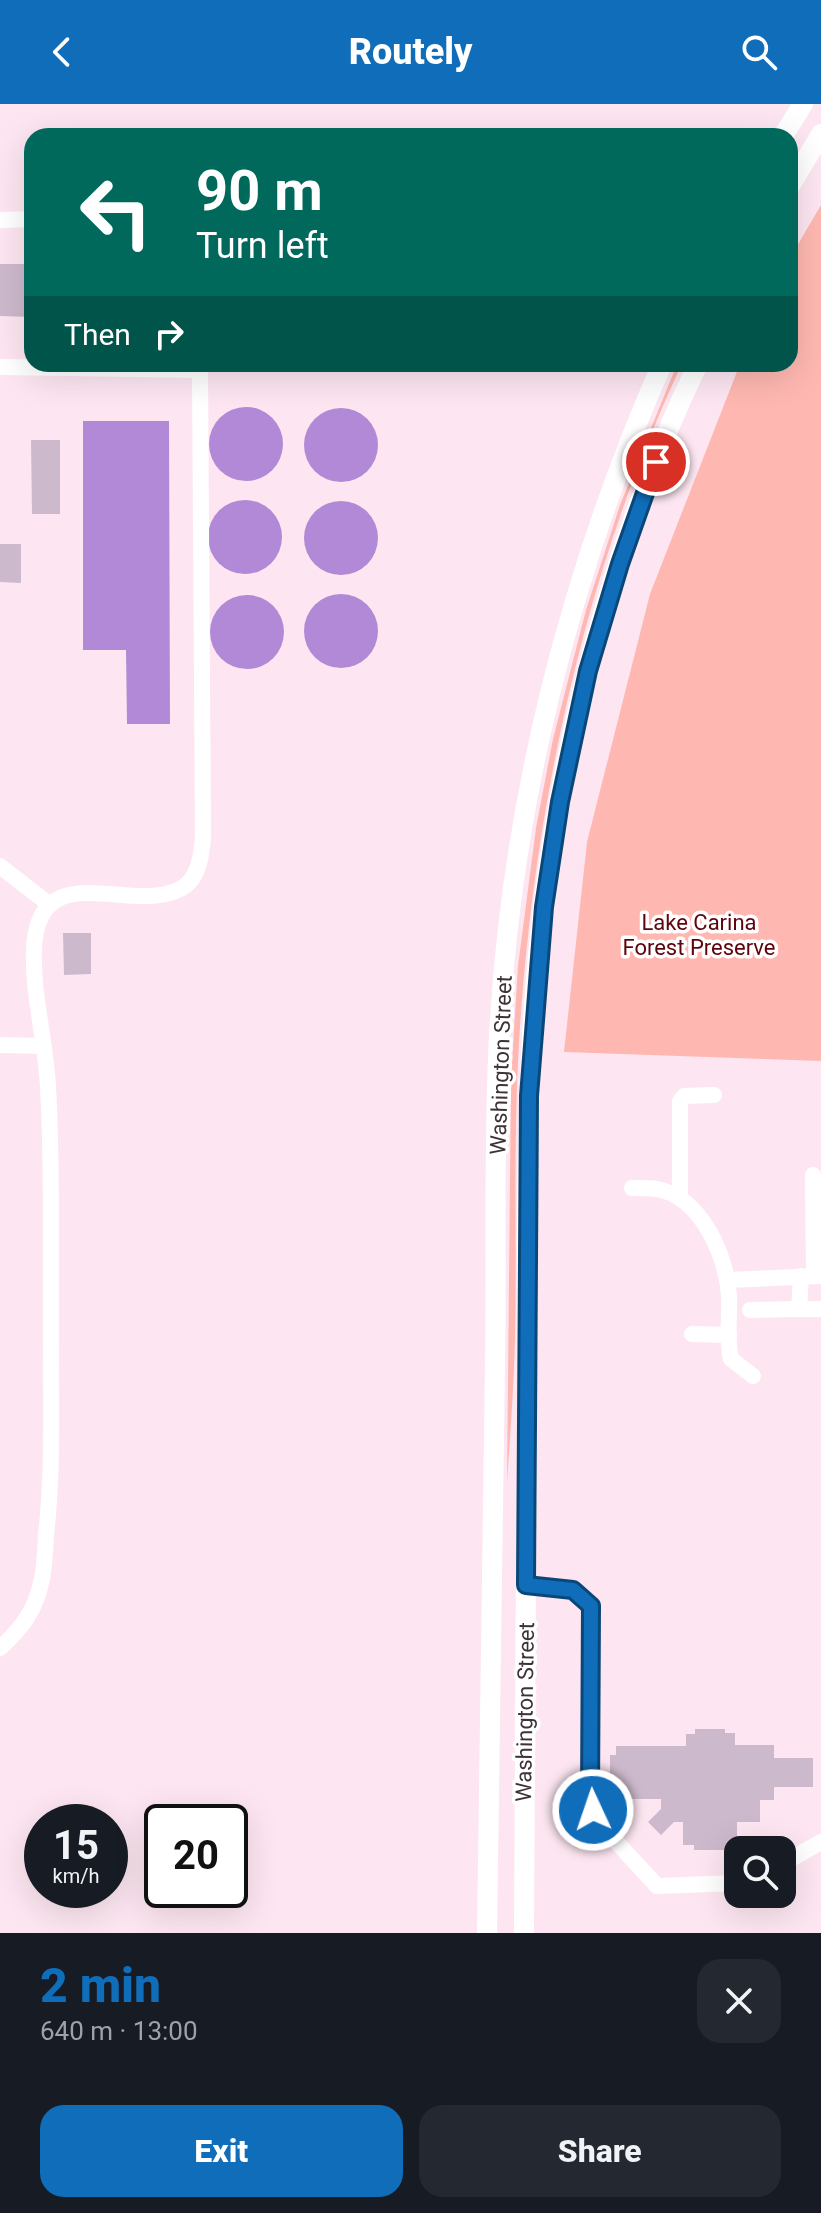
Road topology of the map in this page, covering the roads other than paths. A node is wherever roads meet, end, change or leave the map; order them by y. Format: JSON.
{"nodes":[{"id":1,"x":803,"y":104,"type":"edge"},
{"id":2,"x":788,"y":128,"type":"edge"},
{"id":3,"x":821,"y":134,"type":"edge"},
{"id":4,"x":798,"y":173,"type":"edge"},
{"id":5,"x":24,"y":219,"type":"edge"},
{"id":6,"x":0,"y":220,"type":"edge"},
{"id":7,"x":0,"y":367,"type":"edge"},
{"id":8,"x":24,"y":367,"type":"edge"},
{"id":9,"x":200,"y":372,"type":"edge"},
{"id":10,"x":659,"y":372,"type":"edge"},
{"id":11,"x":695,"y":372,"type":"edge"},
{"id":12,"x":0,"y":866,"type":"edge"},
{"id":13,"x":50,"y":905,"type":"junction"},
{"id":14,"x":0,"y":1045,"type":"edge"},
{"id":15,"x":44,"y":1046,"type":"junction"},
{"id":16,"x":714,"y":1095,"type":"dead end"},
{"id":17,"x":813,"y":1175,"type":"dead end"},
{"id":18,"x":632,"y":1188,"type":"dead end"},
{"id":19,"x":680,"y":1198,"type":"junction"},
{"id":20,"x":812,"y":1276,"type":"edge"},
{"id":21,"x":727,"y":1280,"type":"junction"},
{"id":22,"x":799,"y":1309,"type":"junction"},
{"id":23,"x":821,"y":1309,"type":"edge"},
{"id":24,"x":750,"y":1310,"type":"dead end"},
{"id":25,"x":692,"y":1334,"type":"dead end"},
{"id":26,"x":729,"y":1335,"type":"junction"},
{"id":27,"x":753,"y":1376,"type":"dead end"},
{"id":28,"x":526,"y":1585,"type":"junction"},
{"id":29,"x":0,"y":1648,"type":"edge"},
{"id":30,"x":821,"y":1842,"type":"edge"},
{"id":31,"x":796,"y":1856,"type":"edge"},
{"id":32,"x":724,"y":1884,"type":"edge"},
{"id":33,"x":487,"y":1933,"type":"edge"},
{"id":34,"x":524,"y":1933,"type":"edge"}],
"edges":[{"from":1,"to":2,"type":"main road"},
{"from":3,"to":4,"type":"main road"},
{"from":5,"to":6,"type":"street"},
{"from":7,"to":8,"type":"street"},
{"from":9,"to":13,"type":"street"},
{"from":10,"to":33,"type":"main road","name":"Washington Street"},
{"from":11,"to":28,"type":"main road","name":"Washington Street"},
{"from":12,"to":13,"type":"street"},
{"from":13,"to":15,"type":"street"},
{"from":14,"to":15,"type":"street"},
{"from":15,"to":29,"type":"street"},
{"from":16,"to":19,"type":"street"},
{"from":17,"to":20,"type":"street"},
{"from":18,"to":19,"type":"street"},
{"from":19,"to":21,"type":"street"},
{"from":20,"to":21,"type":"street"},
{"from":20,"to":22,"type":"street"},
{"from":21,"to":26,"type":"street"},
{"from":22,"to":23,"type":"street"},
{"from":22,"to":24,"type":"street"},
{"from":25,"to":26,"type":"street"},
{"from":26,"to":27,"type":"street"},
{"from":28,"to":32,"type":"street"},
{"from":28,"to":34,"type":"main road","name":"Washington Street"},
{"from":30,"to":31,"type":"street"}]}
